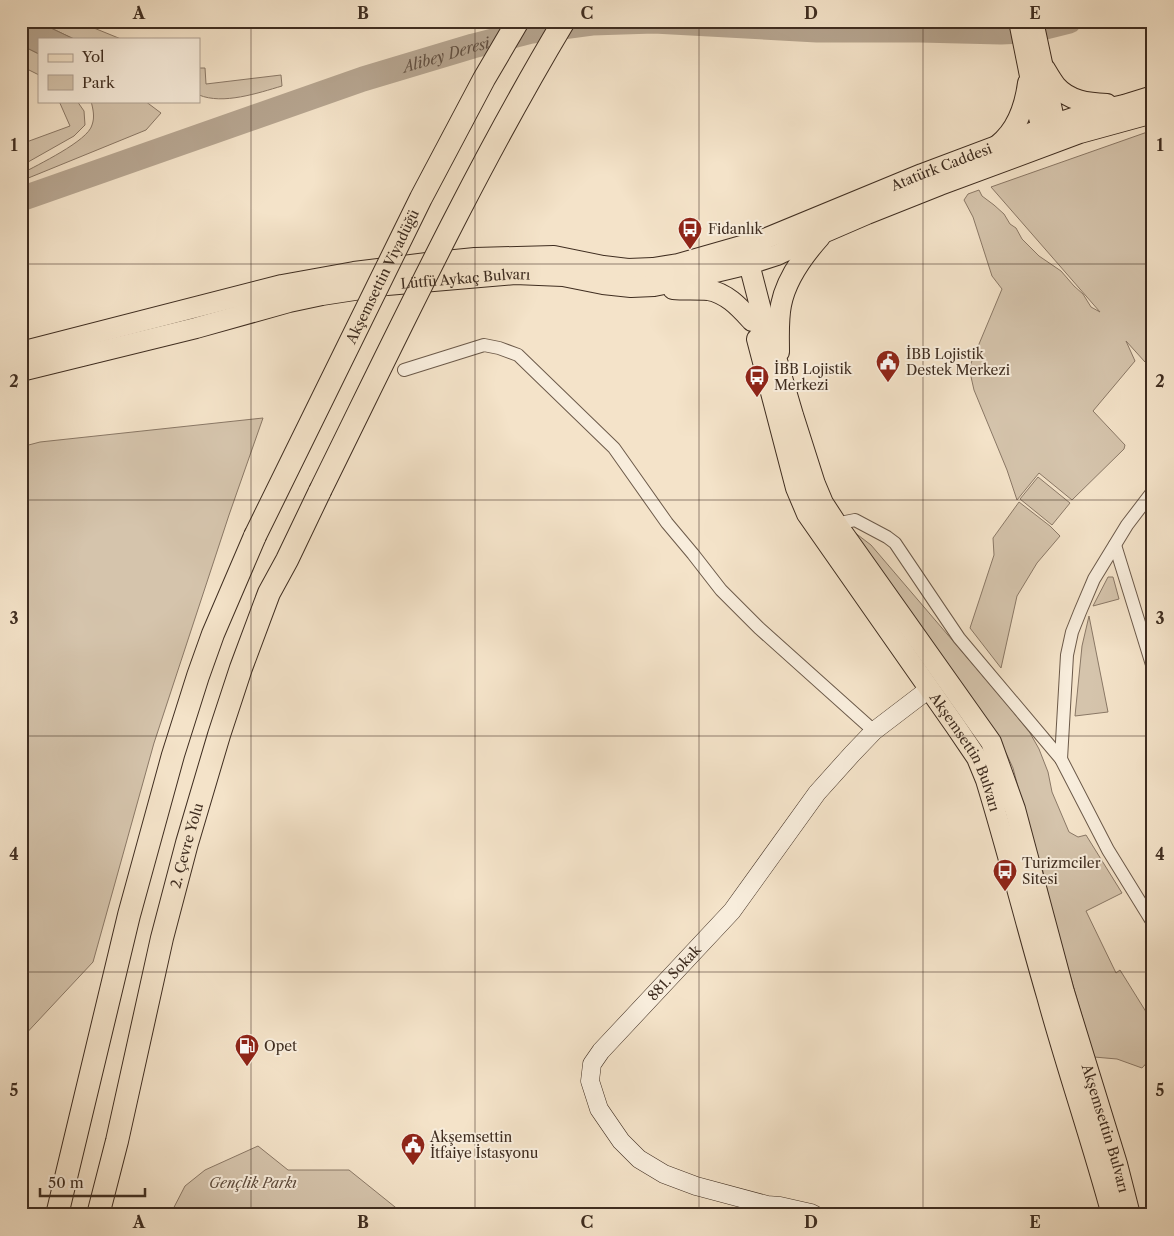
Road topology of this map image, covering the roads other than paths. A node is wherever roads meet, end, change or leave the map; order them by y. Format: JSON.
{"nodes":[{"id":1,"x":518,"y":21,"type":"edge"},
{"id":2,"x":564,"y":21,"type":"edge"},
{"id":3,"x":1019,"y":21,"type":"edge"},
{"id":4,"x":1033,"y":21,"type":"edge"},
{"id":5,"x":1037,"y":62,"type":"junction"},
{"id":6,"x":1153,"y":96,"type":"edge"},
{"id":7,"x":1124,"y":105,"type":"junction"},
{"id":8,"x":1153,"y":113,"type":"edge"},
{"id":9,"x":1052,"y":132,"type":"junction"},
{"id":10,"x":1000,"y":154,"type":"junction"},
{"id":11,"x":823,"y":233,"type":"junction"},
{"id":12,"x":741,"y":256,"type":"junction"},
{"id":13,"x":654,"y":286,"type":"junction"},
{"id":14,"x":752,"y":321,"type":"junction"},
{"id":15,"x":21,"y":352,"type":"edge"},
{"id":16,"x":778,"y":364,"type":"junction"},
{"id":17,"x":404,"y":370,"type":"dead end"},
{"id":18,"x":21,"y":371,"type":"edge"},
{"id":19,"x":1153,"y":491,"type":"edge"},
{"id":20,"x":830,"y":531,"type":"junction"},
{"id":21,"x":1115,"y":545,"type":"junction"},
{"id":22,"x":1153,"y":668,"type":"edge"},
{"id":23,"x":937,"y":682,"type":"junction"},
{"id":24,"x":874,"y":731,"type":"junction"},
{"id":25,"x":1061,"y":758,"type":"junction"},
{"id":26,"x":1153,"y":923,"type":"edge"},
{"id":27,"x":778,"y":1210,"type":"edge"},
{"id":28,"x":57,"y":1215,"type":"edge"},
{"id":29,"x":98,"y":1215,"type":"edge"},
{"id":30,"x":815,"y":1215,"type":"edge"},
{"id":31,"x":1112,"y":1215,"type":"edge"},
{"id":32,"x":1130,"y":1215,"type":"edge"}],
"edges":[{"from":1,"to":28,"type":"highway","name":"Akşemsettin Viyadüğü","bridge":true},
{"from":2,"to":29,"type":"highway","name":"2. Çevre Yolu","bridge":true},
{"from":3,"to":5,"type":"main road"},
{"from":4,"to":5,"type":"main road"},
{"from":5,"to":7,"type":"main road"},
{"from":5,"to":9,"type":"main road"},
{"from":5,"to":10,"type":"main road"},
{"from":6,"to":7,"type":"main road","name":"Atatürk Caddesi"},
{"from":7,"to":9,"type":"main road","name":"Atatürk Caddesi"},
{"from":8,"to":9,"type":"main road","name":"Atatürk Caddesi"},
{"from":9,"to":10,"type":"main road","name":"Atatürk Caddesi"},
{"from":10,"to":11,"type":"main road","name":"Atatürk Caddesi"},
{"from":10,"to":12,"type":"main road","name":"Atatürk Caddesi"},
{"from":11,"to":12,"type":"main road","name":"Atatürk Caddesi"},
{"from":11,"to":16,"type":"main road"},
{"from":12,"to":13,"type":"main road","name":"Lütfü Aykaç Bulvarı"},
{"from":12,"to":14,"type":"main road","name":"Akşemsettin Bulvarı"},
{"from":12,"to":15,"type":"main road","name":"Lütfü Aykaç Bulvarı"},
{"from":12,"to":16,"type":"main road"},
{"from":13,"to":14,"type":"main road"},
{"from":13,"to":18,"type":"main road","name":"Lütfü Aykaç Bulvarı"},
{"from":14,"to":20,"type":"main road","name":"Akşemsettin Bulvarı"},
{"from":16,"to":20,"type":"main road","name":"Akşemsettin Bulvarı"},
{"from":17,"to":24,"type":"street"},
{"from":19,"to":21,"type":"street"},
{"from":20,"to":23,"type":"main road","name":"Akşemsettin Bulvarı"},
{"from":20,"to":25,"type":"street"},
{"from":21,"to":22,"type":"street"},
{"from":21,"to":25,"type":"street"},
{"from":23,"to":24,"type":"street","name":"881. Sokak"},
{"from":23,"to":31,"type":"main road","name":"Akşemsettin Bulvarı"},
{"from":23,"to":32,"type":"main road","name":"Akşemsettin Bulvarı"},
{"from":24,"to":27,"type":"street","name":"881. Sokak"},
{"from":25,"to":26,"type":"street"},
{"from":27,"to":30,"type":"street","name":"881. Sokak"}]}
